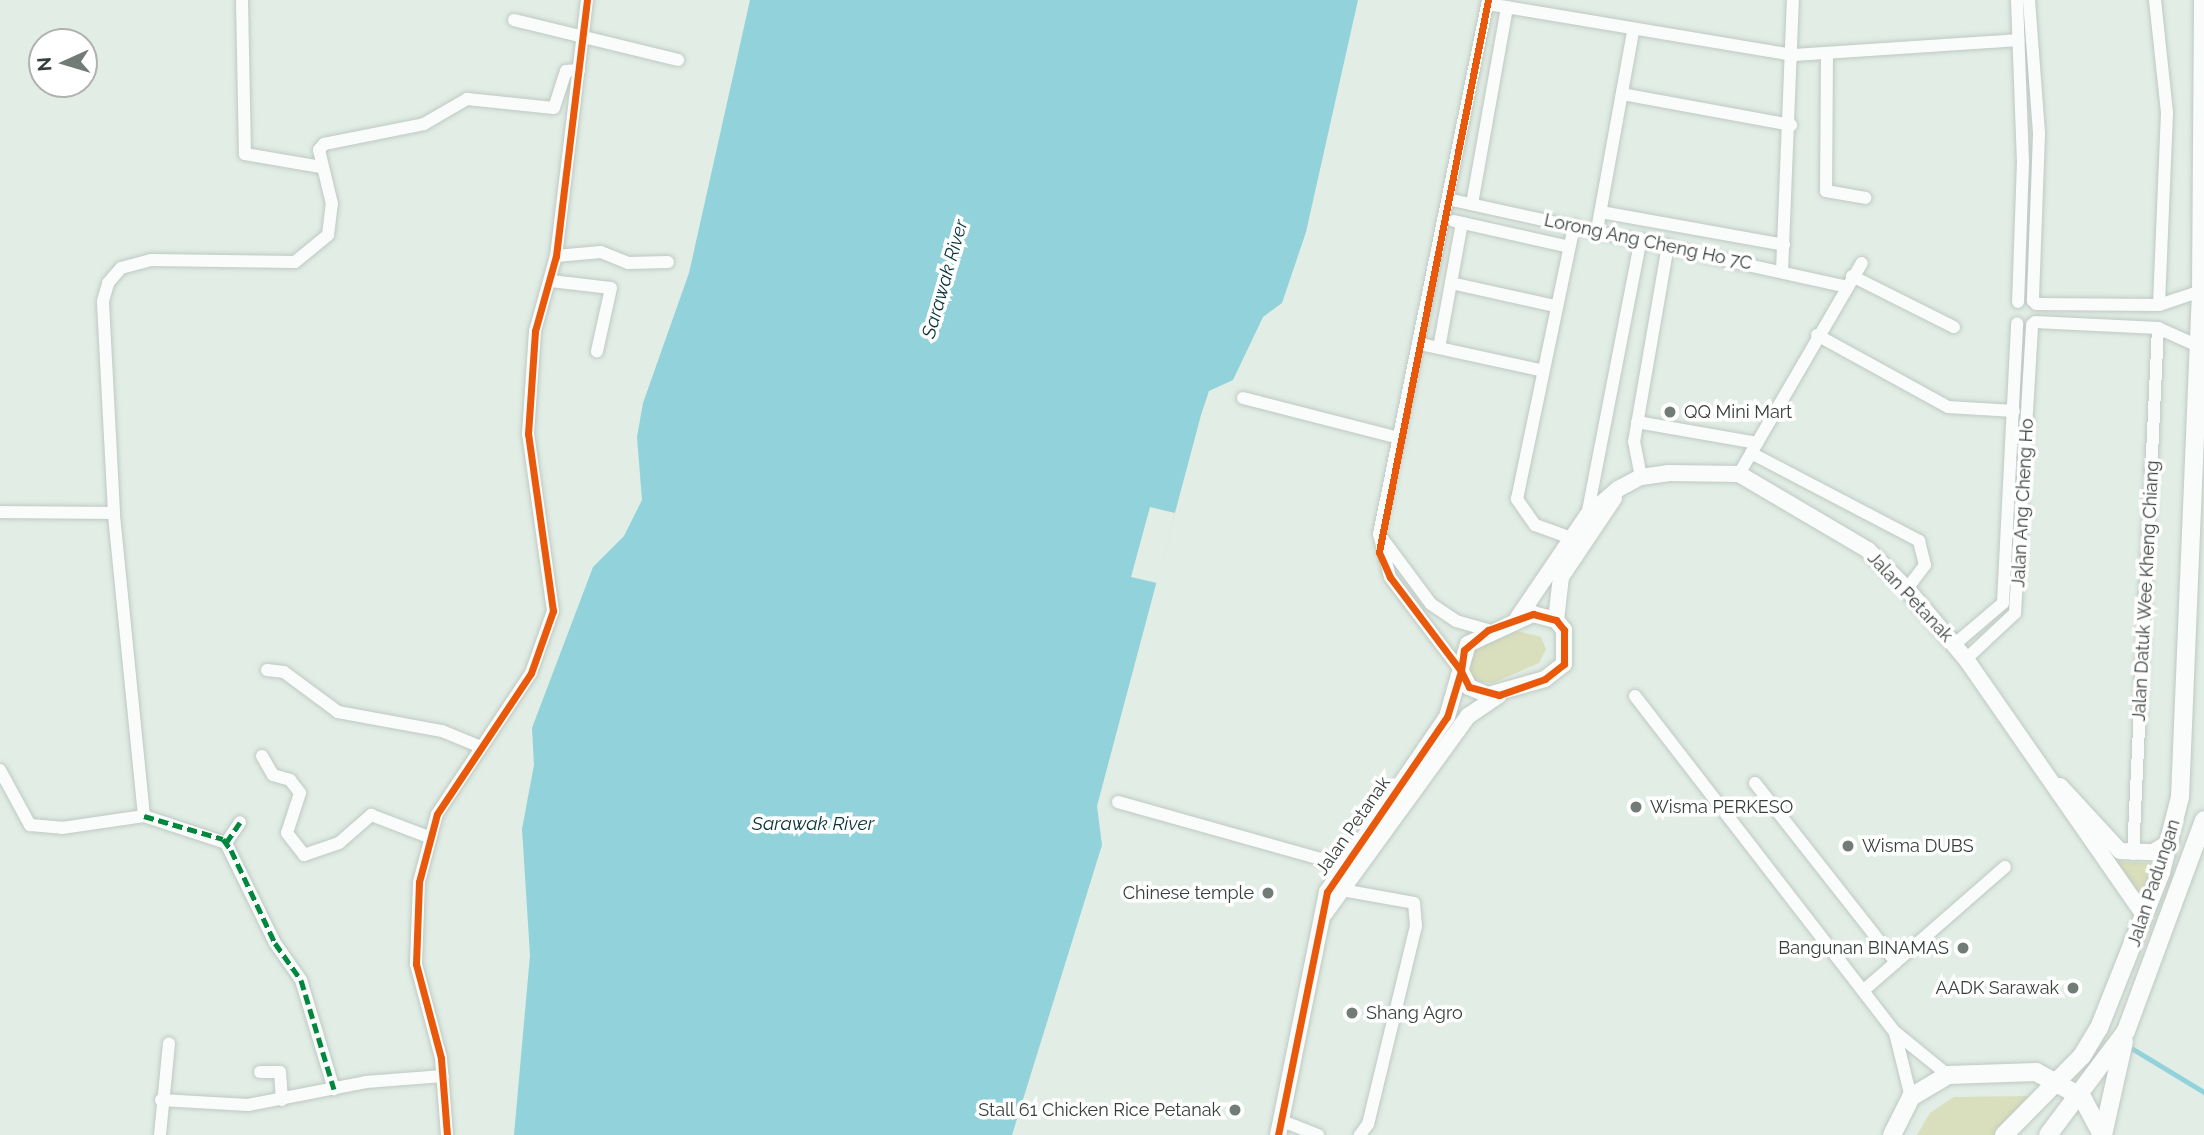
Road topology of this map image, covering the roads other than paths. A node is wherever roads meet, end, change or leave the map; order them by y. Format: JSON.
{"nodes":[{"id":1,"x":242,"y":0,"type":"edge"},
{"id":2,"x":587,"y":0,"type":"edge"},
{"id":3,"x":1793,"y":0,"type":"edge"},
{"id":4,"x":2017,"y":0,"type":"edge"},
{"id":5,"x":2029,"y":0,"type":"edge"},
{"id":6,"x":2155,"y":0,"type":"edge"},
{"id":7,"x":2203,"y":0,"type":"edge"},
{"id":8,"x":1488,"y":2,"type":"edge"},
{"id":9,"x":1507,"y":7,"type":"junction"},
{"id":10,"x":514,"y":20,"type":"dead end"},
{"id":11,"x":1633,"y":32,"type":"junction"},
{"id":12,"x":580,"y":37,"type":"junction"},
{"id":13,"x":2020,"y":40,"type":"junction"},
{"id":14,"x":1827,"y":54,"type":"junction"},
{"id":15,"x":1794,"y":55,"type":"junction"},
{"id":16,"x":678,"y":60,"type":"dead end"},
{"id":17,"x":579,"y":70,"type":"junction"},
{"id":18,"x":1622,"y":94,"type":"junction"},
{"id":19,"x":1790,"y":125,"type":"junction"},
{"id":20,"x":321,"y":167,"type":"junction"},
{"id":21,"x":1865,"y":198,"type":"dead end"},
{"id":22,"x":1452,"y":200,"type":"junction"},
{"id":23,"x":1472,"y":204,"type":"junction"},
{"id":24,"x":1601,"y":212,"type":"junction"},
{"id":25,"x":1447,"y":219,"type":"junction"},
{"id":26,"x":1462,"y":223,"type":"junction"},
{"id":27,"x":1574,"y":225,"type":"junction"},
{"id":28,"x":1598,"y":230,"type":"junction"},
{"id":29,"x":1640,"y":239,"type":"junction"},
{"id":30,"x":1668,"y":245,"type":"junction"},
{"id":31,"x":1784,"y":245,"type":"junction"},
{"id":32,"x":1569,"y":247,"type":"junction"},
{"id":33,"x":556,"y":256,"type":"junction"},
{"id":34,"x":668,"y":262,"type":"dead end"},
{"id":35,"x":1862,"y":263,"type":"dead end"},
{"id":36,"x":1782,"y":271,"type":"junction"},
{"id":37,"x":551,"y":281,"type":"junction"},
{"id":38,"x":1848,"y":281,"type":"junction"},
{"id":39,"x":1451,"y":283,"type":"junction"},
{"id":40,"x":2200,"y":292,"type":"junction"},
{"id":41,"x":2018,"y":302,"type":"junction"},
{"id":42,"x":2035,"y":302,"type":"junction"},
{"id":43,"x":2159,"y":305,"type":"junction"},
{"id":44,"x":1555,"y":306,"type":"junction"},
{"id":45,"x":2017,"y":323,"type":"junction"},
{"id":46,"x":2034,"y":323,"type":"junction"},
{"id":47,"x":1954,"y":327,"type":"dead end"},
{"id":48,"x":2158,"y":328,"type":"junction"},
{"id":49,"x":1817,"y":335,"type":"junction"},
{"id":50,"x":1420,"y":344,"type":"junction"},
{"id":51,"x":2198,"y":346,"type":"junction"},
{"id":52,"x":1439,"y":348,"type":"junction"},
{"id":53,"x":597,"y":351,"type":"dead end"},
{"id":54,"x":1540,"y":370,"type":"junction"},
{"id":55,"x":1243,"y":398,"type":"dead end"},
{"id":56,"x":2014,"y":411,"type":"junction"},
{"id":57,"x":1637,"y":422,"type":"junction"},
{"id":58,"x":1398,"y":438,"type":"junction"},
{"id":59,"x":1754,"y":448,"type":"junction"},
{"id":60,"x":1739,"y":474,"type":"junction"},
{"id":61,"x":1641,"y":477,"type":"junction"},
{"id":62,"x":1618,"y":489,"type":"junction"},
{"id":63,"x":0,"y":512,"type":"edge"},
{"id":64,"x":114,"y":513,"type":"junction"},
{"id":65,"x":1587,"y":516,"type":"junction"},
{"id":66,"x":1380,"y":534,"type":"junction"},
{"id":67,"x":1571,"y":538,"type":"junction"},
{"id":68,"x":1907,"y":589,"type":"junction"},
{"id":69,"x":1517,"y":619,"type":"junction"},
{"id":70,"x":1556,"y":620,"type":"junction"},
{"id":71,"x":1488,"y":630,"type":"junction"},
{"id":72,"x":1955,"y":644,"type":"junction"},
{"id":73,"x":1966,"y":659,"type":"junction"},
{"id":74,"x":267,"y":670,"type":"dead end"},
{"id":75,"x":1461,"y":671,"type":"junction"},
{"id":76,"x":1499,"y":695,"type":"junction"},
{"id":77,"x":1635,"y":696,"type":"dead end"},
{"id":78,"x":481,"y":747,"type":"junction"},
{"id":79,"x":262,"y":756,"type":"dead end"},
{"id":80,"x":2039,"y":764,"type":"junction"},
{"id":81,"x":0,"y":770,"type":"edge"},
{"id":82,"x":1755,"y":783,"type":"dead end"},
{"id":83,"x":1118,"y":802,"type":"dead end"},
{"id":84,"x":144,"y":816,"type":"junction"},
{"id":85,"x":2204,"y":820,"type":"edge"},
{"id":86,"x":240,"y":822,"type":"dead end"},
{"id":87,"x":429,"y":837,"type":"junction"},
{"id":88,"x":2171,"y":841,"type":"junction"},
{"id":89,"x":226,"y":843,"type":"junction"},
{"id":90,"x":2133,"y":854,"type":"junction"},
{"id":91,"x":1345,"y":866,"type":"junction"},
{"id":92,"x":2004,"y":867,"type":"dead end"},
{"id":93,"x":1342,"y":890,"type":"junction"},
{"id":94,"x":1324,"y":915,"type":"junction"},
{"id":95,"x":2144,"y":915,"type":"junction"},
{"id":96,"x":1896,"y":962,"type":"junction"},
{"id":97,"x":1864,"y":990,"type":"junction"},
{"id":98,"x":2126,"y":1031,"type":"junction"},
{"id":99,"x":1895,"y":1032,"type":"junction"},
{"id":100,"x":169,"y":1043,"type":"dead end"},
{"id":101,"x":260,"y":1072,"type":"dead end"},
{"id":102,"x":1948,"y":1075,"type":"junction"},
{"id":103,"x":443,"y":1076,"type":"junction"},
{"id":104,"x":2058,"y":1078,"type":"junction"},
{"id":105,"x":334,"y":1090,"type":"junction"},
{"id":106,"x":1911,"y":1097,"type":"junction"},
{"id":107,"x":2082,"y":1097,"type":"junction"},
{"id":108,"x":160,"y":1100,"type":"junction"},
{"id":109,"x":282,"y":1100,"type":"junction"},
{"id":110,"x":1279,"y":1128,"type":"edge"},
{"id":111,"x":160,"y":1135,"type":"edge"},
{"id":112,"x":447,"y":1135,"type":"edge"},
{"id":113,"x":1317,"y":1135,"type":"edge"},
{"id":114,"x":1360,"y":1135,"type":"edge"},
{"id":115,"x":1892,"y":1135,"type":"edge"},
{"id":116,"x":2004,"y":1135,"type":"edge"},
{"id":117,"x":2048,"y":1135,"type":"edge"},
{"id":118,"x":2103,"y":1135,"type":"edge"}],
"edges":[{"from":1,"to":20,"type":"street"},
{"from":2,"to":12,"type":"street"},
{"from":3,"to":15,"type":"street"},
{"from":4,"to":13,"type":"street"},
{"from":5,"to":42,"type":"street"},
{"from":6,"to":43,"type":"street"},
{"from":7,"to":40,"type":"main road","name":"Jalan Padungan"},
{"from":8,"to":9,"type":"street"},
{"from":8,"to":22,"type":"street"},
{"from":9,"to":11,"type":"street"},
{"from":9,"to":23,"type":"street"},
{"from":10,"to":12,"type":"street"},
{"from":11,"to":15,"type":"street"},
{"from":11,"to":18,"type":"street"},
{"from":12,"to":16,"type":"street"},
{"from":12,"to":17,"type":"street"},
{"from":13,"to":14,"type":"street"},
{"from":13,"to":41,"type":"street"},
{"from":14,"to":15,"type":"street"},
{"from":14,"to":21,"type":"street"},
{"from":15,"to":19,"type":"street"},
{"from":17,"to":20,"type":"street"},
{"from":17,"to":33,"type":"street"},
{"from":18,"to":19,"type":"street"},
{"from":18,"to":24,"type":"street"},
{"from":19,"to":31,"type":"street"},
{"from":20,"to":64,"type":"street"},
{"from":22,"to":23,"type":"street","name":"Lorong Ang Cheng Ho 7C"},
{"from":22,"to":25,"type":"street"},
{"from":23,"to":27,"type":"street","name":"Lorong Ang Cheng Ho 7C"},
{"from":24,"to":28,"type":"street"},
{"from":24,"to":31,"type":"street"},
{"from":25,"to":26,"type":"street"},
{"from":25,"to":50,"type":"street"},
{"from":26,"to":32,"type":"street"},
{"from":26,"to":39,"type":"street"},
{"from":27,"to":28,"type":"street","name":"Lorong Ang Cheng Ho 7C"},
{"from":27,"to":32,"type":"street"},
{"from":28,"to":29,"type":"street","name":"Lorong Ang Cheng Ho 7C"},
{"from":29,"to":30,"type":"street","name":"Lorong Ang Cheng Ho 7C"},
{"from":29,"to":65,"type":"street"},
{"from":30,"to":36,"type":"street","name":"Lorong Ang Cheng Ho 7C"},
{"from":30,"to":57,"type":"street"},
{"from":31,"to":36,"type":"street"},
{"from":32,"to":44,"type":"street"},
{"from":33,"to":34,"type":"street"},
{"from":33,"to":37,"type":"street"},
{"from":35,"to":38,"type":"street"},
{"from":36,"to":38,"type":"street","name":"Lorong Ang Cheng Ho 7C"},
{"from":37,"to":53,"type":"street"},
{"from":37,"to":78,"type":"street"},
{"from":38,"to":47,"type":"street","name":"Lorong Ang Cheng Ho 7C"},
{"from":38,"to":49,"type":"street"},
{"from":39,"to":44,"type":"street"},
{"from":39,"to":52,"type":"street"},
{"from":40,"to":43,"type":"street"},
{"from":40,"to":51,"type":"main road","name":"Jalan Padungan"},
{"from":41,"to":42,"type":"street"},
{"from":41,"to":45,"type":"street","name":"Jalan Ang Cheng Ho"},
{"from":42,"to":43,"type":"street"},
{"from":42,"to":46,"type":"street","name":"Jalan Ang Cheng Ho"},
{"from":44,"to":54,"type":"street"},
{"from":45,"to":46,"type":"street"},
{"from":45,"to":56,"type":"street","name":"Jalan Ang Cheng Ho"},
{"from":46,"to":48,"type":"street"},
{"from":46,"to":73,"type":"street","name":"Jalan Ang Cheng Ho"},
{"from":48,"to":51,"type":"street"},
{"from":48,"to":90,"type":"street","name":"Jalan Datuk Wee Kheng Chiang"},
{"from":49,"to":56,"type":"street"},
{"from":49,"to":59,"type":"street"},
{"from":50,"to":52,"type":"street"},
{"from":50,"to":58,"type":"street"},
{"from":51,"to":88,"type":"main road","name":"Jalan Padungan"},
{"from":52,"to":54,"type":"street"},
{"from":54,"to":67,"type":"street"},
{"from":55,"to":58,"type":"street"},
{"from":56,"to":72,"type":"street","name":"Jalan Ang Cheng Ho"},
{"from":57,"to":59,"type":"street"},
{"from":57,"to":61,"type":"street"},
{"from":58,"to":66,"type":"street"},
{"from":59,"to":60,"type":"street"},
{"from":59,"to":68,"type":"street"},
{"from":60,"to":61,"type":"street"},
{"from":60,"to":68,"type":"street","name":"Jalan Petanak"},
{"from":61,"to":62,"type":"street"},
{"from":62,"to":65,"type":"street"},
{"from":62,"to":70,"type":"street"},
{"from":63,"to":64,"type":"street"},
{"from":64,"to":84,"type":"street"},
{"from":65,"to":67,"type":"street"},
{"from":66,"to":71,"type":"street"},
{"from":66,"to":75,"type":"street"},
{"from":67,"to":69,"type":"street"},
{"from":68,"to":72,"type":"street","name":"Jalan Petanak"},
{"from":69,"to":70,"type":"street"},
{"from":69,"to":71,"type":"street"},
{"from":70,"to":76,"type":"street"},
{"from":71,"to":75,"type":"street"},
{"from":72,"to":73,"type":"street","name":"Jalan Petanak"},
{"from":73,"to":80,"type":"street","name":"Jalan Petanak"},
{"from":74,"to":78,"type":"street"},
{"from":75,"to":76,"type":"street"},
{"from":75,"to":91,"type":"street","name":"Jalan Petanak"},
{"from":76,"to":93,"type":"street","name":"Jalan Petanak"},
{"from":77,"to":97,"type":"street"},
{"from":78,"to":87,"type":"street"},
{"from":79,"to":87,"type":"street"},
{"from":80,"to":90,"type":"street","name":"Jalan Petanak"},
{"from":80,"to":95,"type":"street","name":"Jalan Petanak"},
{"from":81,"to":84,"type":"street"},
{"from":82,"to":96,"type":"street"},
{"from":83,"to":91,"type":"street"},
{"from":84,"to":89,"type":"street"},
{"from":85,"to":98,"type":"main road","name":"Jalan Padungan"},
{"from":86,"to":89,"type":"street"},
{"from":87,"to":103,"type":"street"},
{"from":88,"to":90,"type":"street"},
{"from":88,"to":95,"type":"main road","name":"Jalan Padungan"},
{"from":89,"to":105,"type":"street"},
{"from":91,"to":94,"type":"street","name":"Jalan Petanak"},
{"from":92,"to":96,"type":"street"},
{"from":93,"to":94,"type":"street","name":"Jalan Petanak"},
{"from":93,"to":114,"type":"street"},
{"from":94,"to":110,"type":"street","name":"Jalan Petanak"},
{"from":95,"to":104,"type":"main road","name":"Jalan Padungan"},
{"from":96,"to":97,"type":"street"},
{"from":97,"to":99,"type":"street"},
{"from":98,"to":107,"type":"main road","name":"Jalan Padungan"},
{"from":98,"to":118,"type":"main road"},
{"from":99,"to":102,"type":"street"},
{"from":99,"to":106,"type":"street"},
{"from":100,"to":108,"type":"street"},
{"from":101,"to":109,"type":"street"},
{"from":102,"to":104,"type":"main road"},
{"from":102,"to":106,"type":"main road"},
{"from":103,"to":105,"type":"street"},
{"from":103,"to":112,"type":"street"},
{"from":104,"to":107,"type":"main road"},
{"from":104,"to":116,"type":"main road","name":"Jalan Padungan"},
{"from":105,"to":109,"type":"street"},
{"from":106,"to":115,"type":"main road"},
{"from":107,"to":117,"type":"main road","name":"Jalan Padungan"},
{"from":107,"to":118,"type":"main road"},
{"from":108,"to":109,"type":"street"},
{"from":108,"to":111,"type":"street"},
{"from":110,"to":113,"type":"street"}]}
